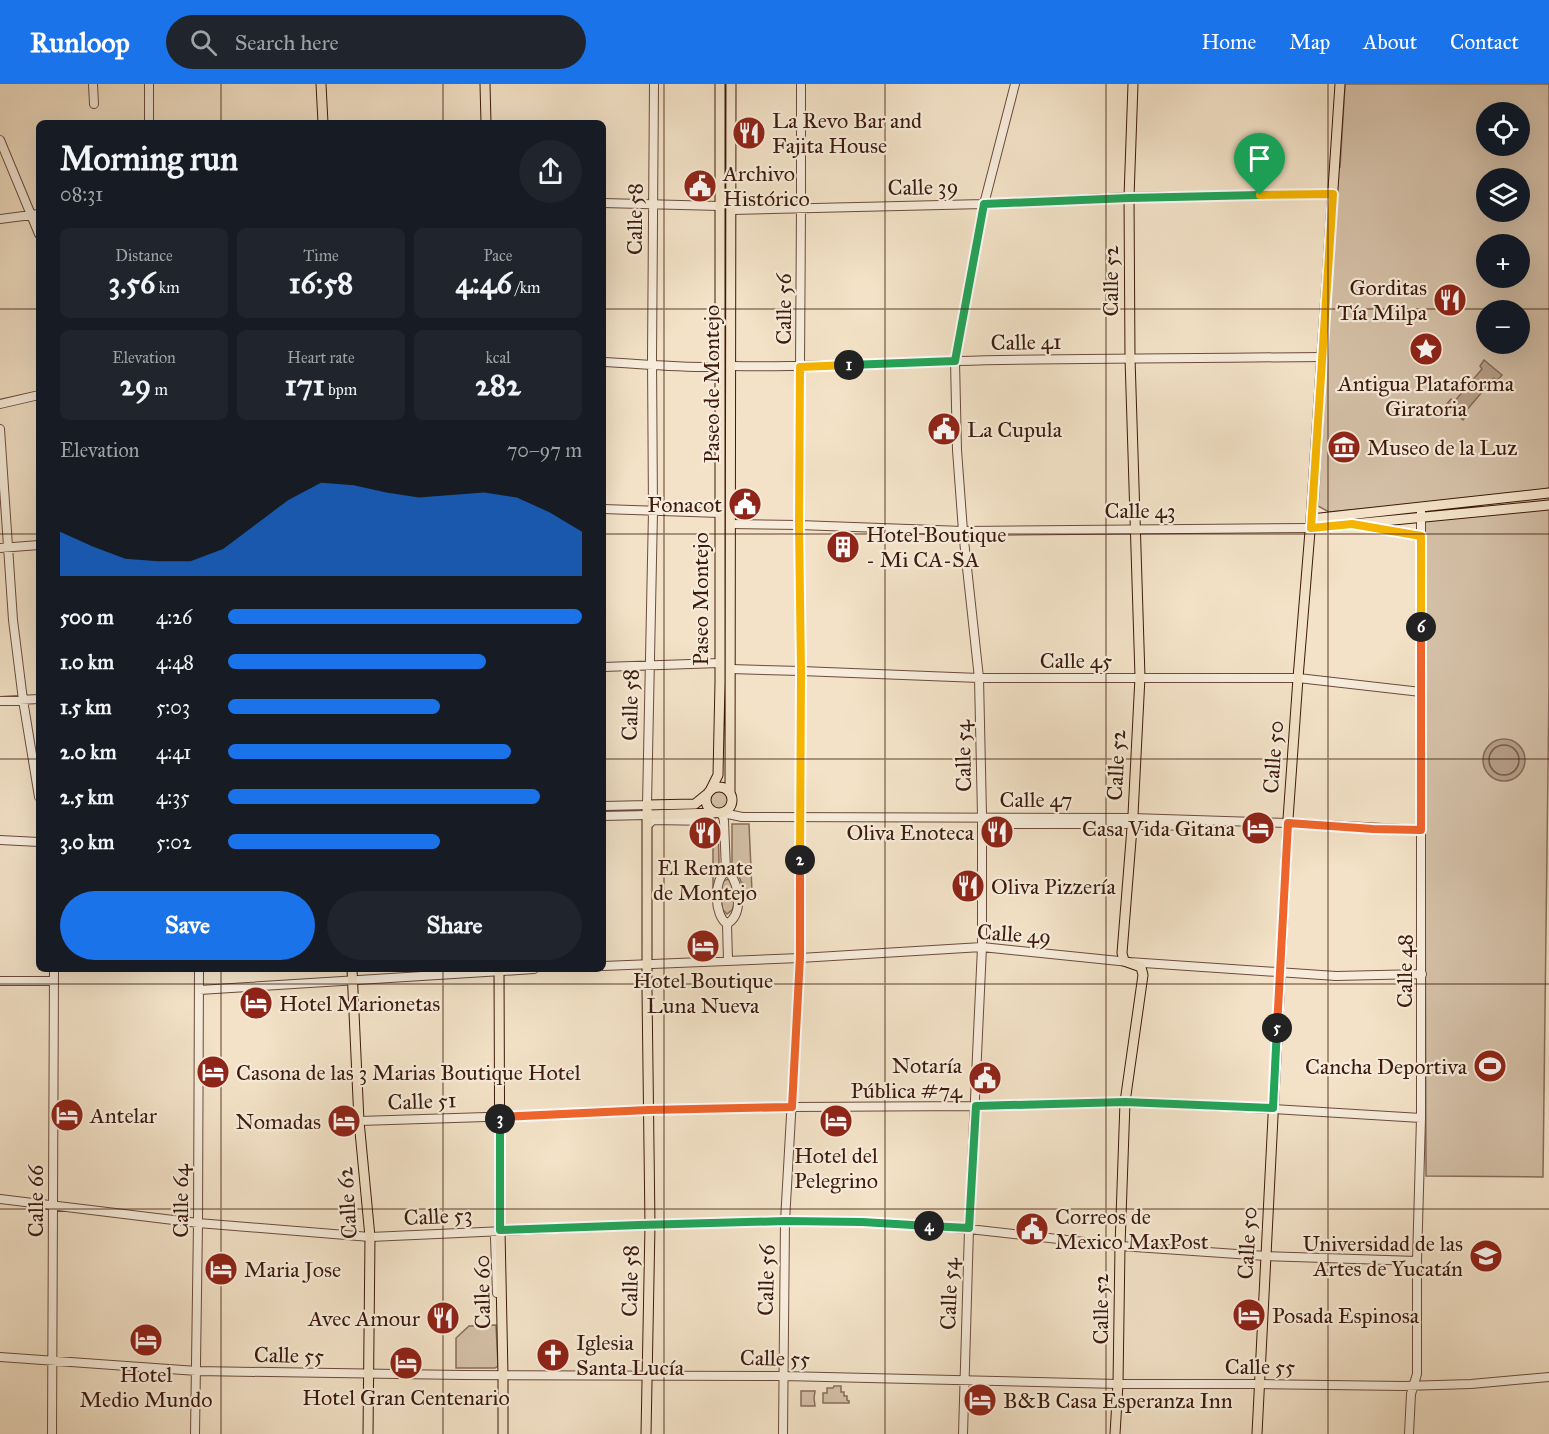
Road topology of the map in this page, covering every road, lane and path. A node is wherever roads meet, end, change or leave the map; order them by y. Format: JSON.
{"nodes":[{"id":1,"x":93,"y":84,"type":"edge"},
{"id":2,"x":149,"y":84,"type":"edge"},
{"id":3,"x":321,"y":84,"type":"edge"},
{"id":4,"x":486,"y":84,"type":"edge"},
{"id":5,"x":654,"y":84,"type":"edge"},
{"id":6,"x":720,"y":84,"type":"edge"},
{"id":7,"x":731,"y":84,"type":"edge"},
{"id":8,"x":801,"y":84,"type":"edge"},
{"id":9,"x":1015,"y":84,"type":"edge"},
{"id":10,"x":1133,"y":84,"type":"edge"},
{"id":11,"x":1340,"y":84,"type":"edge"},
{"id":12,"x":94,"y":104,"type":"dead end"},
{"id":13,"x":149,"y":120,"type":"edge"},
{"id":14,"x":323,"y":120,"type":"edge"},
{"id":15,"x":486,"y":120,"type":"edge"},
{"id":16,"x":0,"y":140,"type":"edge"},
{"id":17,"x":1333,"y":194,"type":"junction"},
{"id":18,"x":1129,"y":198,"type":"junction"},
{"id":19,"x":606,"y":202,"type":"edge"},
{"id":20,"x":984,"y":204,"type":"junction"},
{"id":21,"x":654,"y":205,"type":"junction"},
{"id":22,"x":720,"y":206,"type":"junction"},
{"id":23,"x":801,"y":207,"type":"junction"},
{"id":24,"x":731,"y":210,"type":"junction"},
{"id":25,"x":35,"y":215,"type":"edge"},
{"id":26,"x":0,"y":219,"type":"edge"},
{"id":27,"x":1322,"y":357,"type":"junction"},
{"id":28,"x":1130,"y":358,"type":"junction"},
{"id":29,"x":955,"y":361,"type":"junction"},
{"id":30,"x":606,"y":362,"type":"edge"},
{"id":31,"x":653,"y":365,"type":"junction"},
{"id":32,"x":731,"y":366,"type":"junction"},
{"id":33,"x":720,"y":367,"type":"junction"},
{"id":34,"x":800,"y":367,"type":"junction"},
{"id":35,"x":36,"y":396,"type":"edge"},
{"id":36,"x":0,"y":404,"type":"edge"},
{"id":37,"x":0,"y":429,"type":"edge"},
{"id":38,"x":1549,"y":493,"type":"edge"},
{"id":39,"x":1549,"y":505,"type":"edge"},
{"id":40,"x":606,"y":509,"type":"edge"},
{"id":41,"x":653,"y":511,"type":"junction"},
{"id":42,"x":1421,"y":512,"type":"junction"},
{"id":43,"x":720,"y":513,"type":"junction"},
{"id":44,"x":730,"y":524,"type":"junction"},
{"id":45,"x":1311,"y":524,"type":"junction"},
{"id":46,"x":1352,"y":524,"type":"junction"},
{"id":47,"x":799,"y":525,"type":"junction"},
{"id":48,"x":1134,"y":530,"type":"junction"},
{"id":49,"x":963,"y":531,"type":"junction"},
{"id":50,"x":1421,"y":536,"type":"junction"},
{"id":51,"x":36,"y":545,"type":"edge"},
{"id":52,"x":4,"y":548,"type":"edge"},
{"id":53,"x":720,"y":663,"type":"junction"},
{"id":54,"x":650,"y":664,"type":"junction"},
{"id":55,"x":606,"y":667,"type":"edge"},
{"id":56,"x":730,"y":669,"type":"junction"},
{"id":57,"x":801,"y":671,"type":"junction"},
{"id":58,"x":1140,"y":677,"type":"junction"},
{"id":59,"x":979,"y":678,"type":"junction"},
{"id":60,"x":1298,"y":678,"type":"junction"},
{"id":61,"x":1421,"y":692,"type":"junction"},
{"id":62,"x":36,"y":699,"type":"edge"},
{"id":63,"x":23,"y":700,"type":"junction"},
{"id":64,"x":0,"y":701,"type":"edge"},
{"id":65,"x":36,"y":780,"type":"edge"},
{"id":66,"x":709,"y":792,"type":"junction"},
{"id":67,"x":730,"y":792,"type":"junction"},
{"id":68,"x":606,"y":805,"type":"edge"},
{"id":69,"x":606,"y":806,"type":"edge"},
{"id":70,"x":622,"y":806,"type":"junction"},
{"id":71,"x":645,"y":814,"type":"junction"},
{"id":72,"x":717,"y":815,"type":"junction"},
{"id":73,"x":606,"y":816,"type":"edge"},
{"id":74,"x":622,"y":816,"type":"junction"},
{"id":75,"x":800,"y":818,"type":"junction"},
{"id":76,"x":810,"y":818,"type":"dead end"},
{"id":77,"x":980,"y":818,"type":"junction"},
{"id":78,"x":1133,"y":820,"type":"junction"},
{"id":79,"x":606,"y":821,"type":"edge"},
{"id":80,"x":1289,"y":823,"type":"junction"},
{"id":81,"x":990,"y":824,"type":"dead end"},
{"id":82,"x":1412,"y":829,"type":"dead end"},
{"id":83,"x":1421,"y":830,"type":"junction"},
{"id":84,"x":0,"y":840,"type":"edge"},
{"id":85,"x":36,"y":842,"type":"edge"},
{"id":86,"x":726,"y":871,"type":"junction"},
{"id":87,"x":727,"y":924,"type":"junction"},
{"id":88,"x":982,"y":947,"type":"junction"},
{"id":89,"x":800,"y":957,"type":"junction"},
{"id":90,"x":728,"y":961,"type":"junction"},
{"id":91,"x":1129,"y":962,"type":"junction"},
{"id":92,"x":647,"y":963,"type":"junction"},
{"id":93,"x":606,"y":966,"type":"edge"},
{"id":94,"x":54,"y":972,"type":"edge"},
{"id":95,"x":199,"y":972,"type":"edge"},
{"id":96,"x":352,"y":972,"type":"edge"},
{"id":97,"x":1280,"y":972,"type":"junction"},
{"id":98,"x":499,"y":973,"type":"edge"},
{"id":99,"x":1422,"y":974,"type":"junction"},
{"id":100,"x":0,"y":981,"type":"edge"},
{"id":101,"x":54,"y":981,"type":"junction"},
{"id":102,"x":352,"y":981,"type":"junction"},
{"id":103,"x":199,"y":990,"type":"junction"},
{"id":104,"x":1125,"y":1102,"type":"junction"},
{"id":105,"x":976,"y":1106,"type":"junction"},
{"id":106,"x":792,"y":1107,"type":"junction"},
{"id":107,"x":1273,"y":1108,"type":"junction"},
{"id":108,"x":648,"y":1110,"type":"junction"},
{"id":109,"x":499,"y":1116,"type":"junction"},
{"id":110,"x":1421,"y":1118,"type":"junction"},
{"id":111,"x":359,"y":1121,"type":"junction"},
{"id":112,"x":0,"y":1199,"type":"edge"},
{"id":113,"x":53,"y":1206,"type":"junction"},
{"id":114,"x":785,"y":1221,"type":"junction"},
{"id":115,"x":198,"y":1224,"type":"junction"},
{"id":116,"x":650,"y":1225,"type":"junction"},
{"id":117,"x":969,"y":1228,"type":"junction"},
{"id":118,"x":500,"y":1230,"type":"junction"},
{"id":119,"x":370,"y":1237,"type":"junction"},
{"id":120,"x":1120,"y":1246,"type":"junction"},
{"id":121,"x":1266,"y":1256,"type":"junction"},
{"id":122,"x":1417,"y":1261,"type":"junction"},
{"id":123,"x":0,"y":1357,"type":"edge"},
{"id":124,"x":52,"y":1362,"type":"junction"},
{"id":125,"x":196,"y":1371,"type":"junction"},
{"id":126,"x":375,"y":1374,"type":"junction"},
{"id":127,"x":506,"y":1375,"type":"junction"},
{"id":128,"x":647,"y":1375,"type":"junction"},
{"id":129,"x":783,"y":1376,"type":"junction"},
{"id":130,"x":1549,"y":1377,"type":"edge"},
{"id":131,"x":964,"y":1380,"type":"junction"},
{"id":132,"x":1119,"y":1384,"type":"junction"},
{"id":133,"x":1259,"y":1384,"type":"junction"},
{"id":134,"x":1413,"y":1386,"type":"junction"},
{"id":135,"x":52,"y":1434,"type":"edge"},
{"id":136,"x":195,"y":1434,"type":"edge"},
{"id":137,"x":368,"y":1434,"type":"edge"},
{"id":138,"x":503,"y":1434,"type":"edge"},
{"id":139,"x":646,"y":1434,"type":"edge"},
{"id":140,"x":783,"y":1434,"type":"edge"},
{"id":141,"x":963,"y":1434,"type":"edge"},
{"id":142,"x":1115,"y":1434,"type":"edge"},
{"id":143,"x":1257,"y":1434,"type":"edge"},
{"id":144,"x":1409,"y":1434,"type":"edge"}],
"edges":[{"from":1,"to":12,"type":"street"},
{"from":2,"to":13,"type":"street"},
{"from":3,"to":14,"type":"main road"},
{"from":4,"to":15,"type":"main road"},
{"from":5,"to":21,"type":"street","name":"Calle 58"},
{"from":6,"to":22,"type":"main road","name":"Paseo Montejo"},
{"from":7,"to":24,"type":"main road","name":"Paseo de Montejo"},
{"from":8,"to":23,"type":"street","name":"Calle 56"},
{"from":9,"to":20,"type":"street","name":"Calle 54"},
{"from":10,"to":18,"type":"main road","name":"Calle 52"},
{"from":11,"to":17,"type":"main road","name":"Calle 50"},
{"from":16,"to":25,"type":"street"},
{"from":17,"to":18,"type":"street","name":"Calle 39"},
{"from":17,"to":27,"type":"main road","name":"Calle 50"},
{"from":18,"to":20,"type":"street","name":"Calle 39"},
{"from":18,"to":28,"type":"main road","name":"Calle 52"},
{"from":19,"to":21,"type":"street"},
{"from":20,"to":23,"type":"street","name":"Calle 39"},
{"from":20,"to":29,"type":"street","name":"Calle 54"},
{"from":21,"to":22,"type":"street"},
{"from":21,"to":31,"type":"street","name":"Calle 58"},
{"from":22,"to":33,"type":"main road","name":"Paseo Montejo"},
{"from":23,"to":24,"type":"street","name":"Calle 39"},
{"from":23,"to":34,"type":"street","name":"Calle 56"},
{"from":24,"to":32,"type":"main road","name":"Paseo de Montejo"},
{"from":25,"to":26,"type":"street"},
{"from":27,"to":28,"type":"street","name":"Calle 41"},
{"from":27,"to":45,"type":"main road","name":"Calle 50"},
{"from":28,"to":29,"type":"street","name":"Calle 41"},
{"from":28,"to":48,"type":"main road","name":"Calle 52"},
{"from":29,"to":34,"type":"street","name":"Calle 41"},
{"from":29,"to":49,"type":"street","name":"Calle 54"},
{"from":30,"to":31,"type":"street"},
{"from":31,"to":33,"type":"street"},
{"from":31,"to":41,"type":"street","name":"Calle 58"},
{"from":32,"to":34,"type":"street","name":"Calle 41"},
{"from":32,"to":44,"type":"main road","name":"Paseo de Montejo"},
{"from":33,"to":43,"type":"main road","name":"Paseo Montejo"},
{"from":34,"to":47,"type":"street","name":"Calle 56"},
{"from":35,"to":36,"type":"street"},
{"from":37,"to":52,"type":"street"},
{"from":38,"to":42,"type":"main road","name":"Calle 43"},
{"from":39,"to":42,"type":"main road","name":"Calle 43"},
{"from":40,"to":41,"type":"street"},
{"from":41,"to":43,"type":"street"},
{"from":41,"to":54,"type":"street","name":"Calle 58"},
{"from":42,"to":45,"type":"main road","name":"Calle 43"},
{"from":42,"to":46,"type":"main road","name":"Calle 43"},
{"from":42,"to":50,"type":"street","name":"Calle 48"},
{"from":43,"to":53,"type":"main road","name":"Paseo Montejo"},
{"from":44,"to":47,"type":"street","name":"Calle 43"},
{"from":44,"to":56,"type":"main road","name":"Paseo de Montejo"},
{"from":45,"to":46,"type":"main road","name":"Calle 43"},
{"from":45,"to":48,"type":"street","name":"Calle 43"},
{"from":45,"to":60,"type":"main road","name":"Calle 50"},
{"from":46,"to":50,"type":"main road"},
{"from":47,"to":49,"type":"street","name":"Calle 43"},
{"from":47,"to":57,"type":"street","name":"Calle 56"},
{"from":48,"to":49,"type":"street","name":"Calle 43"},
{"from":48,"to":58,"type":"main road","name":"Calle 52"},
{"from":49,"to":59,"type":"street","name":"Calle 54"},
{"from":50,"to":61,"type":"street","name":"Calle 48"},
{"from":51,"to":52,"type":"street"},
{"from":52,"to":63,"type":"street"},
{"from":53,"to":54,"type":"street"},
{"from":53,"to":66,"type":"main road","name":"Paseo Montejo"},
{"from":54,"to":55,"type":"street"},
{"from":54,"to":71,"type":"street","name":"Calle 58"},
{"from":56,"to":57,"type":"street","name":"Calle 45"},
{"from":56,"to":67,"type":"main road","name":"Paseo de Montejo"},
{"from":57,"to":59,"type":"street","name":"Calle 45"},
{"from":57,"to":75,"type":"street","name":"Calle 56"},
{"from":58,"to":59,"type":"street","name":"Calle 45"},
{"from":58,"to":60,"type":"street","name":"Calle 45"},
{"from":58,"to":78,"type":"main road","name":"Calle 52"},
{"from":59,"to":77,"type":"street","name":"Calle 54"},
{"from":60,"to":61,"type":"street","name":"Calle 45"},
{"from":60,"to":80,"type":"main road","name":"Calle 50"},
{"from":61,"to":83,"type":"street","name":"Calle 48"},
{"from":62,"to":63,"type":"street"},
{"from":63,"to":64,"type":"street"},
{"from":63,"to":65,"type":"street"},
{"from":66,"to":67,"type":"main road"},
{"from":66,"to":71,"type":"main road","name":"Calle 47"},
{"from":66,"to":72,"type":"main road"},
{"from":67,"to":72,"type":"main road"},
{"from":68,"to":70,"type":"street","name":"Calle 47"},
{"from":69,"to":71,"type":"street"},
{"from":70,"to":71,"type":"street","name":"Calle 47"},
{"from":70,"to":74,"type":"street"},
{"from":71,"to":72,"type":"main road","name":"Calle 47"},
{"from":71,"to":74,"type":"street","name":"Calle 47"},
{"from":71,"to":79,"type":"street"},
{"from":71,"to":92,"type":"main road","name":"Calle 58"},
{"from":72,"to":75,"type":"street","name":"Calle 47"},
{"from":72,"to":86,"type":"street"},
{"from":73,"to":74,"type":"street","name":"Calle 47"},
{"from":75,"to":77,"type":"street","name":"Calle 47"},
{"from":75,"to":89,"type":"street","name":"Calle 56"},
{"from":76,"to":77,"type":"street"},
{"from":77,"to":78,"type":"street","name":"Calle 47"},
{"from":77,"to":88,"type":"street","name":"Calle 54"},
{"from":78,"to":80,"type":"street","name":"Calle 47"},
{"from":78,"to":81,"type":"street"},
{"from":78,"to":91,"type":"main road","name":"Calle 52"},
{"from":80,"to":82,"type":"street"},
{"from":80,"to":83,"type":"street","name":"Calle 47"},
{"from":80,"to":97,"type":"main road","name":"Calle 50"},
{"from":83,"to":99,"type":"street","name":"Calle 48"},
{"from":84,"to":85,"type":"street"},
{"from":86,"to":87,"type":"street"},
{"from":86,"to":87,"type":"street"},
{"from":87,"to":90,"type":"street"},
{"from":88,"to":89,"type":"street","name":"Calle 49"},
{"from":88,"to":91,"type":"street","name":"Calle 49"},
{"from":88,"to":105,"type":"street","name":"Calle 54"},
{"from":89,"to":90,"type":"street","name":"Calle 49"},
{"from":89,"to":106,"type":"street","name":"Calle 56"},
{"from":90,"to":92,"type":"street","name":"Calle 49"},
{"from":91,"to":97,"type":"street","name":"Calle 49"},
{"from":91,"to":104,"type":"main road","name":"Calle 52"},
{"from":92,"to":93,"type":"street","name":"Calle 49"},
{"from":92,"to":108,"type":"main road","name":"Calle 58"},
{"from":94,"to":101,"type":"street","name":"Calle 66"},
{"from":95,"to":103,"type":"street","name":"Calle 64"},
{"from":96,"to":102,"type":"main road","name":"Calle 62"},
{"from":97,"to":99,"type":"street","name":"Calle 49"},
{"from":97,"to":107,"type":"main road","name":"Calle 50"},
{"from":98,"to":102,"type":"street"},
{"from":98,"to":109,"type":"main road","name":"Calle 60"},
{"from":99,"to":110,"type":"street","name":"Calle 48"},
{"from":100,"to":101,"type":"street"},
{"from":101,"to":113,"type":"street","name":"Calle 66"},
{"from":102,"to":103,"type":"street"},
{"from":102,"to":111,"type":"main road","name":"Calle 62"},
{"from":103,"to":115,"type":"street","name":"Calle 64"},
{"from":104,"to":105,"type":"street","name":"Calle 51"},
{"from":104,"to":107,"type":"street","name":"Calle 51"},
{"from":104,"to":120,"type":"main road","name":"Calle 52"},
{"from":105,"to":106,"type":"street","name":"Calle 51"},
{"from":105,"to":117,"type":"street","name":"Calle 54"},
{"from":106,"to":108,"type":"street","name":"Calle 51"},
{"from":106,"to":114,"type":"street","name":"Calle 56"},
{"from":107,"to":110,"type":"street","name":"Calle 51"},
{"from":107,"to":121,"type":"main road","name":"Calle 50"},
{"from":108,"to":109,"type":"street","name":"Calle 51"},
{"from":108,"to":116,"type":"main road","name":"Calle 58"},
{"from":109,"to":111,"type":"street","name":"Calle 51"},
{"from":109,"to":118,"type":"main road","name":"Calle 60"},
{"from":110,"to":122,"type":"street","name":"Calle 48"},
{"from":111,"to":119,"type":"main road","name":"Calle 62"},
{"from":112,"to":113,"type":"street","name":"Calle 53"},
{"from":113,"to":115,"type":"street","name":"Calle 53"},
{"from":113,"to":124,"type":"street","name":"Calle 66"},
{"from":114,"to":116,"type":"street","name":"Calle 53"},
{"from":114,"to":117,"type":"street","name":"Calle 53"},
{"from":114,"to":129,"type":"street","name":"Calle 56"},
{"from":115,"to":119,"type":"street","name":"Calle 53"},
{"from":115,"to":125,"type":"street","name":"Calle 64"},
{"from":116,"to":118,"type":"street","name":"Calle 53"},
{"from":116,"to":128,"type":"main road","name":"Calle 58"},
{"from":117,"to":120,"type":"street","name":"Calle 53"},
{"from":117,"to":131,"type":"street","name":"Calle 54"},
{"from":118,"to":119,"type":"street","name":"Calle 53"},
{"from":118,"to":126,"type":"street"},
{"from":118,"to":127,"type":"main road","name":"Calle 60"},
{"from":119,"to":126,"type":"main road","name":"Calle 62"},
{"from":120,"to":121,"type":"street","name":"Calle 53"},
{"from":120,"to":132,"type":"main road","name":"Calle 52"},
{"from":121,"to":122,"type":"street","name":"Calle 53"},
{"from":121,"to":133,"type":"main road","name":"Calle 50"},
{"from":122,"to":134,"type":"street","name":"Calle 48"},
{"from":123,"to":124,"type":"street","name":"Calle 55"},
{"from":124,"to":125,"type":"street","name":"Calle 55"},
{"from":124,"to":135,"type":"street","name":"Calle 66"},
{"from":125,"to":126,"type":"street","name":"Calle 55"},
{"from":125,"to":136,"type":"street","name":"Calle 64"},
{"from":126,"to":127,"type":"street","name":"Calle 55"},
{"from":126,"to":137,"type":"main road","name":"Calle 62"},
{"from":126,"to":138,"type":"street"},
{"from":127,"to":128,"type":"street","name":"Calle 55"},
{"from":127,"to":138,"type":"main road","name":"Calle 60"},
{"from":128,"to":129,"type":"street","name":"Calle 55"},
{"from":128,"to":139,"type":"main road","name":"Calle 58"},
{"from":129,"to":131,"type":"street","name":"Calle 55"},
{"from":129,"to":140,"type":"street","name":"Calle 56"},
{"from":130,"to":134,"type":"street","name":"Calle 55"},
{"from":131,"to":132,"type":"street","name":"Calle 55"},
{"from":131,"to":141,"type":"street","name":"Calle 54"},
{"from":132,"to":133,"type":"street","name":"Calle 55"},
{"from":132,"to":142,"type":"main road","name":"Calle 52"},
{"from":133,"to":134,"type":"street","name":"Calle 55"},
{"from":133,"to":143,"type":"main road","name":"Calle 50"},
{"from":134,"to":144,"type":"street","name":"Calle 48"}]}
